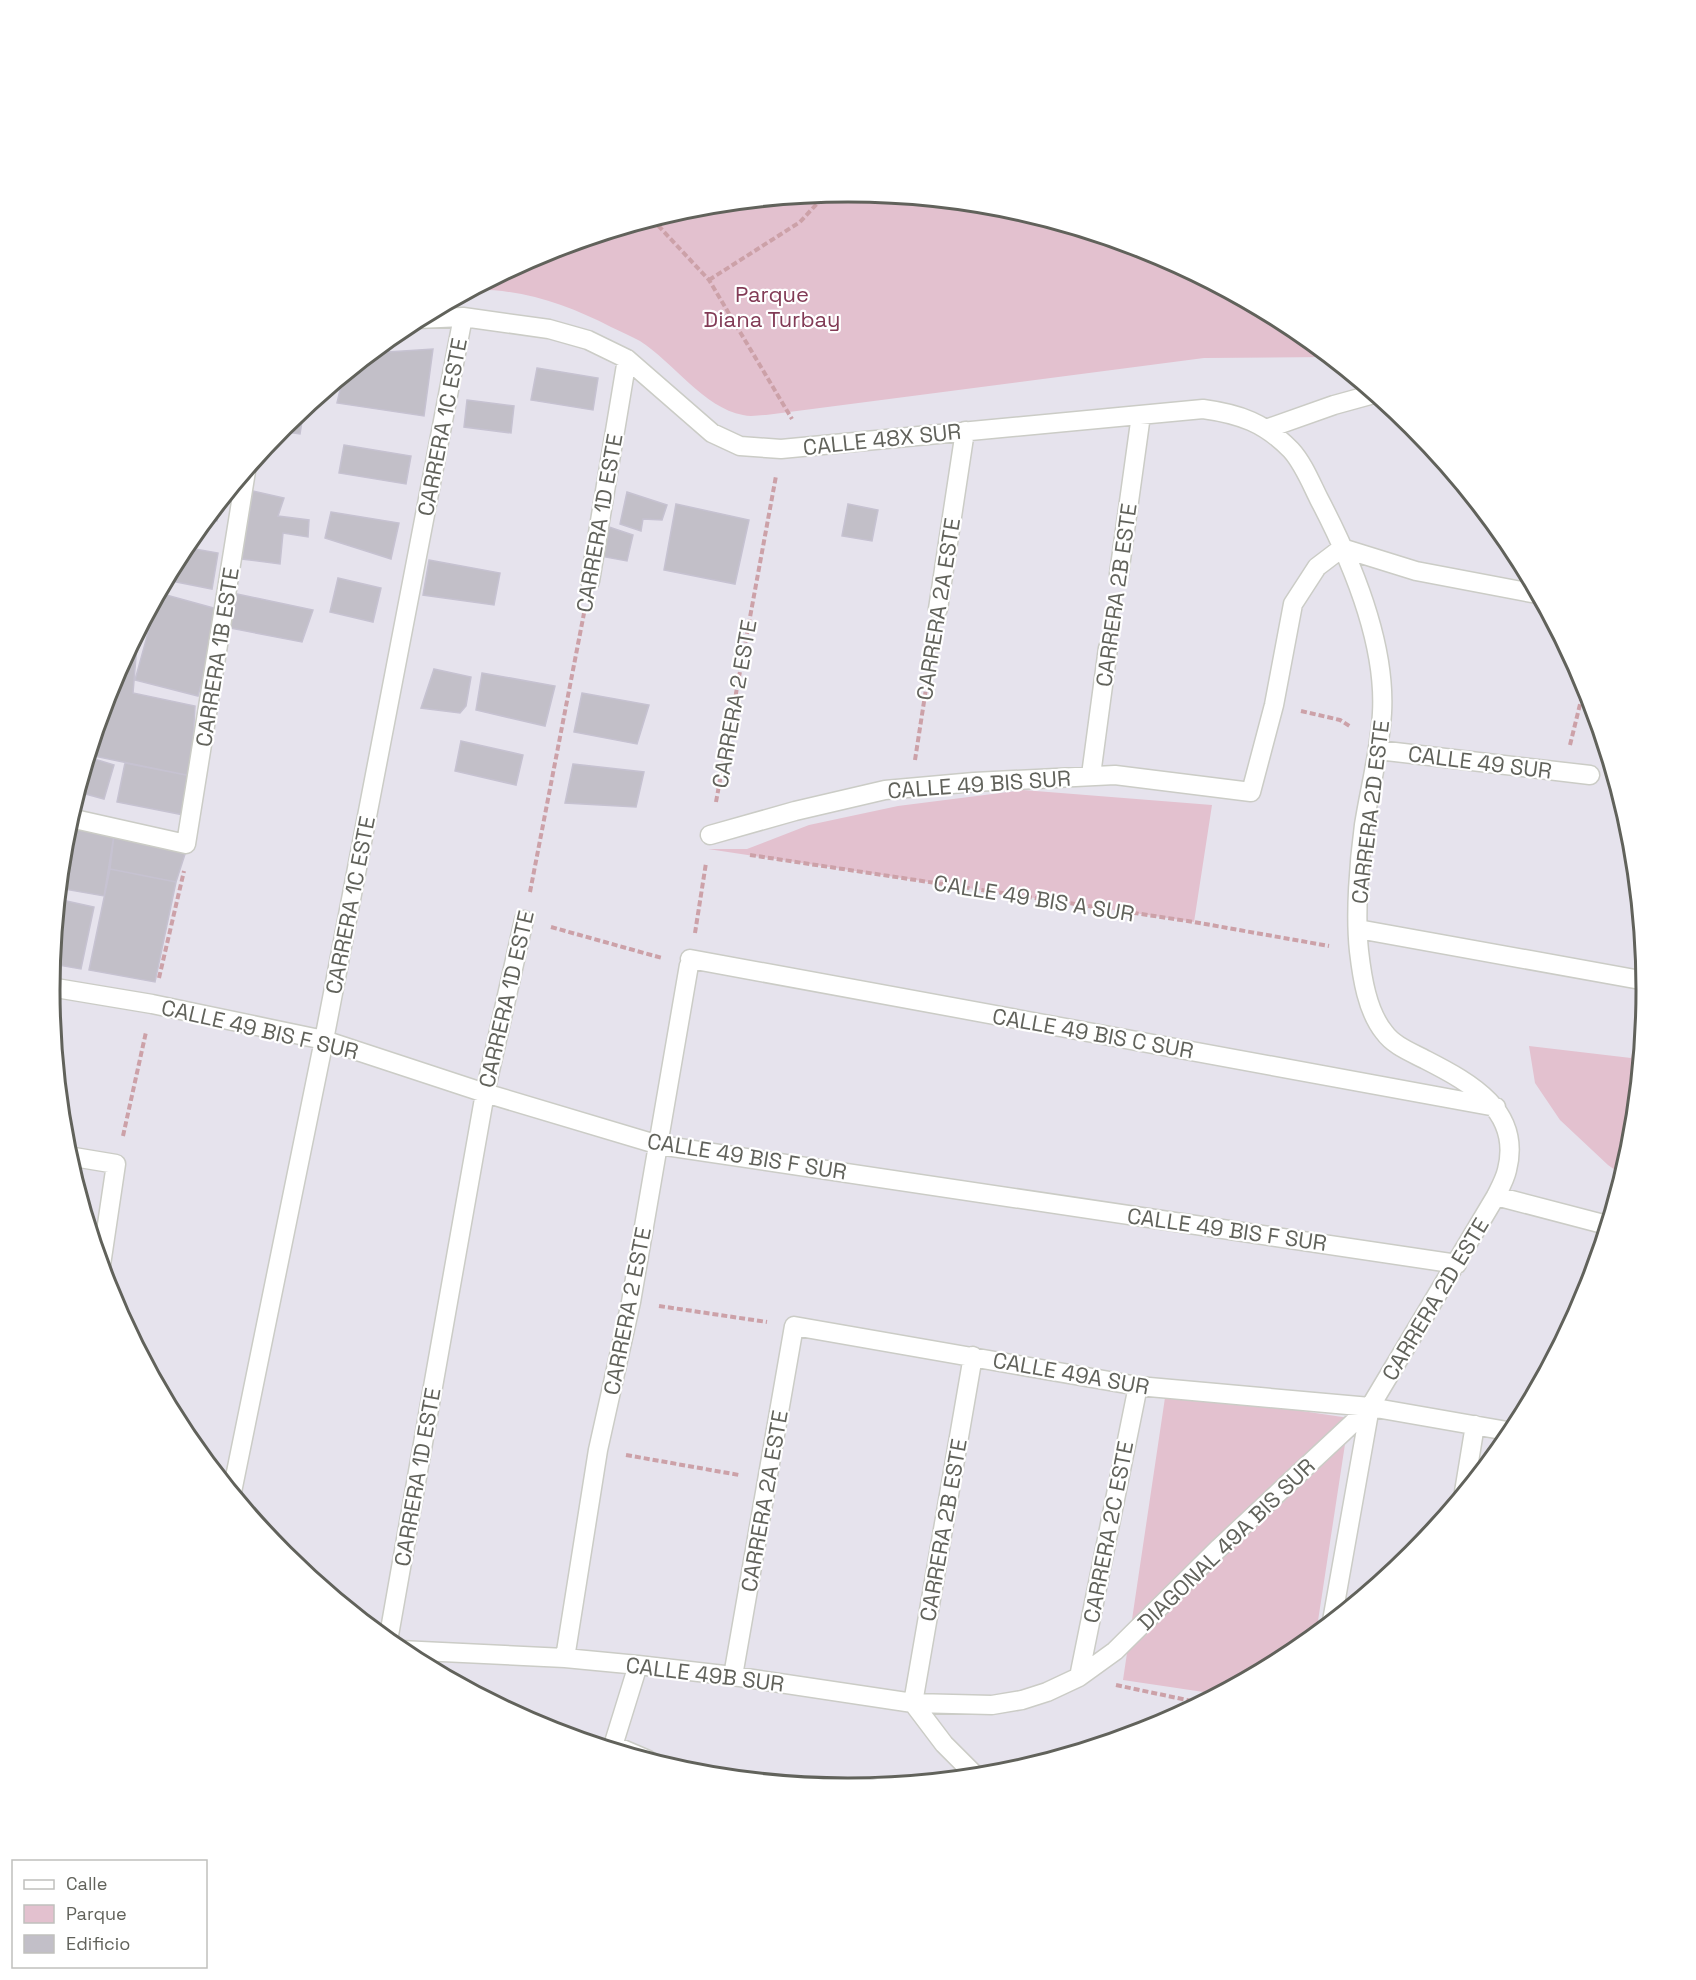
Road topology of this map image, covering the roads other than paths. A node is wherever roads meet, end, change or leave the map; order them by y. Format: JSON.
{"nodes":[{"id":1,"x":463,"y":317,"type":"junction"},
{"id":2,"x":438,"y":318,"type":"edge"},
{"id":3,"x":627,"y":359,"type":"junction"},
{"id":4,"x":1366,"y":396,"type":"edge"},
{"id":5,"x":1141,"y":415,"type":"junction"},
{"id":6,"x":1266,"y":429,"type":"junction"},
{"id":7,"x":966,"y":431,"type":"junction"},
{"id":8,"x":244,"y":485,"type":"edge"},
{"id":9,"x":1342,"y":548,"type":"junction"},
{"id":10,"x":1119,"y":574,"type":"road end"},
{"id":11,"x":590,"y":582,"type":"road end"},
{"id":12,"x":1528,"y":592,"type":"edge"},
{"id":13,"x":938,"y":609,"type":"road end"},
{"id":14,"x":1108,"y":648,"type":"road end"},
{"id":15,"x":1378,"y":750,"type":"junction"},
{"id":16,"x":1091,"y":775,"type":"junction"},
{"id":17,"x":1590,"y":775,"type":"dead end"},
{"id":18,"x":79,"y":820,"type":"edge"},
{"id":19,"x":710,"y":835,"type":"road end"},
{"id":20,"x":524,"y":920,"type":"road end"},
{"id":21,"x":1358,"y":929,"type":"junction"},
{"id":22,"x":690,"y":962,"type":"joint"},
{"id":23,"x":1636,"y":979,"type":"edge"},
{"id":24,"x":60,"y":989,"type":"edge"},
{"id":25,"x":324,"y":1040,"type":"junction"},
{"id":26,"x":485,"y":1092,"type":"junction"},
{"id":27,"x":1496,"y":1107,"type":"junction"},
{"id":28,"x":659,"y":1144,"type":"junction"},
{"id":29,"x":78,"y":1158,"type":"edge"},
{"id":30,"x":1496,"y":1196,"type":"junction"},
{"id":31,"x":1600,"y":1223,"type":"edge"},
{"id":32,"x":104,"y":1247,"type":"edge"},
{"id":33,"x":1457,"y":1264,"type":"junction"},
{"id":34,"x":794,"y":1326,"type":"joint"},
{"id":35,"x":973,"y":1356,"type":"junction"},
{"id":36,"x":1138,"y":1386,"type":"junction"},
{"id":37,"x":1370,"y":1407,"type":"junction"},
{"id":38,"x":1474,"y":1425,"type":"junction"},
{"id":39,"x":1502,"y":1430,"type":"edge"},
{"id":40,"x":1466,"y":1478,"type":"edge"},
{"id":41,"x":234,"y":1483,"type":"edge"},
{"id":42,"x":1334,"y":1610,"type":"edge"},
{"id":43,"x":390,"y":1631,"type":"edge"},
{"id":44,"x":420,"y":1651,"type":"edge"},
{"id":45,"x":565,"y":1658,"type":"junction"},
{"id":46,"x":638,"y":1665,"type":"junction"},
{"id":47,"x":733,"y":1676,"type":"junction"},
{"id":48,"x":1079,"y":1677,"type":"junction"},
{"id":49,"x":913,"y":1704,"type":"junction"},
{"id":50,"x":615,"y":1742,"type":"edge"},
{"id":51,"x":968,"y":1768,"type":"edge"}],
"edges":[{"from":1,"to":2,"type":"street","name":"CALLE 48X SUR"},
{"from":1,"to":3,"type":"street","name":"CALLE 48X SUR"},
{"from":1,"to":25,"type":"street","name":"CARRERA 1C ESTE"},
{"from":3,"to":7,"type":"street","name":"CALLE 48X SUR"},
{"from":3,"to":11,"type":"street","name":"CARRERA 1D ESTE"},
{"from":4,"to":6,"type":"street"},
{"from":5,"to":6,"type":"street","name":"CALLE 48X SUR"},
{"from":5,"to":7,"type":"street","name":"CALLE 48X SUR"},
{"from":5,"to":10,"type":"street","name":"CARRERA 2B ESTE"},
{"from":6,"to":9,"type":"street","name":"CARRERA 2D ESTE"},
{"from":7,"to":13,"type":"street","name":"CARRERA 2A ESTE"},
{"from":8,"to":18,"type":"street","name":"CARRERA 1B ESTE"},
{"from":9,"to":12,"type":"street"},
{"from":9,"to":15,"type":"street","name":"CARRERA 2D ESTE"},
{"from":9,"to":16,"type":"street","name":"CALLE 49 BIS SUR"},
{"from":14,"to":16,"type":"street","name":"CARRERA 2B ESTE"},
{"from":15,"to":17,"type":"street","name":"CALLE 49 SUR"},
{"from":15,"to":21,"type":"street","name":"CARRERA 2D ESTE"},
{"from":16,"to":19,"type":"street","name":"CALLE 49 BIS SUR"},
{"from":20,"to":26,"type":"street","name":"CARRERA 1D ESTE"},
{"from":21,"to":23,"type":"street"},
{"from":21,"to":27,"type":"street","name":"CARRERA 2D ESTE"},
{"from":22,"to":27,"type":"street","name":"CALLE 49 BIS C SUR"},
{"from":22,"to":28,"type":"street","name":"CARRERA 2 ESTE"},
{"from":24,"to":25,"type":"street","name":"CALLE 49 BIS F SUR"},
{"from":25,"to":26,"type":"street","name":"CALLE 49 BIS F SUR"},
{"from":25,"to":41,"type":"street","name":"CARRERA 1C ESTE"},
{"from":26,"to":28,"type":"street","name":"CALLE 49 BIS F SUR"},
{"from":26,"to":43,"type":"street","name":"CARRERA 1D ESTE"},
{"from":27,"to":30,"type":"street","name":"CARRERA 2D ESTE"},
{"from":28,"to":33,"type":"street","name":"CALLE 49 BIS F SUR"},
{"from":28,"to":45,"type":"street","name":"CARRERA 2 ESTE"},
{"from":29,"to":32,"type":"street"},
{"from":30,"to":31,"type":"street"},
{"from":30,"to":33,"type":"street","name":"CARRERA 2D ESTE"},
{"from":33,"to":37,"type":"street","name":"CARRERA 2D ESTE"},
{"from":34,"to":35,"type":"street","name":"CALLE 49A SUR"},
{"from":34,"to":47,"type":"street","name":"CARRERA 2A ESTE"},
{"from":35,"to":36,"type":"street","name":"CALLE 49A SUR"},
{"from":35,"to":49,"type":"street","name":"CARRERA 2B ESTE"},
{"from":36,"to":37,"type":"street","name":"CALLE 49A SUR"},
{"from":36,"to":48,"type":"street","name":"CARRERA 2C ESTE"},
{"from":37,"to":38,"type":"street","name":"CALLE 49A SUR"},
{"from":37,"to":42,"type":"street"},
{"from":37,"to":48,"type":"street","name":"DIAGONAL 49A BIS SUR"},
{"from":38,"to":39,"type":"street","name":"CALLE 49A SUR"},
{"from":38,"to":40,"type":"street"},
{"from":44,"to":45,"type":"street","name":"CALLE 49B SUR"},
{"from":45,"to":46,"type":"street","name":"CALLE 49B SUR"},
{"from":46,"to":47,"type":"street","name":"CALLE 49B SUR"},
{"from":46,"to":50,"type":"street"},
{"from":47,"to":49,"type":"street","name":"CALLE 49B SUR"},
{"from":48,"to":49,"type":"street","name":"DIAGONAL 49A BIS SUR"},
{"from":49,"to":51,"type":"street"}]}
